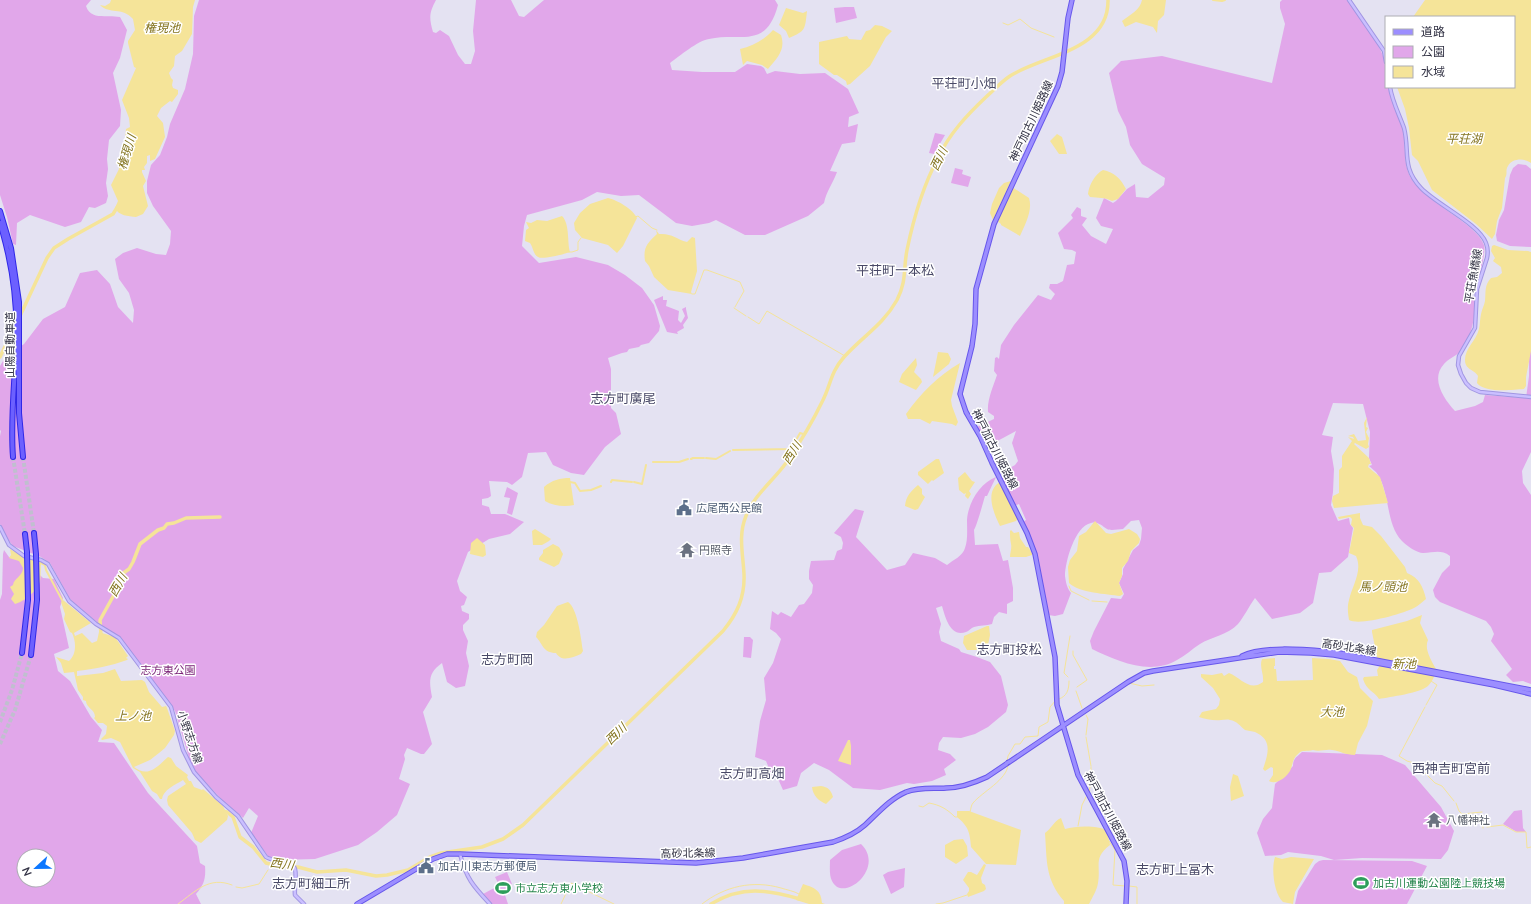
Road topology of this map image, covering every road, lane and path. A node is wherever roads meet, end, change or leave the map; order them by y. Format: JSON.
{"nodes":[{"id":1,"x":1072,"y":0,"type":"edge"},
{"id":2,"x":1349,"y":0,"type":"edge"},
{"id":3,"x":1385,"y":56,"type":"edge"},
{"id":4,"x":1390,"y":88,"type":"edge"},
{"id":5,"x":0,"y":211,"type":"edge"},
{"id":6,"x":0,"y":223,"type":"edge"},
{"id":7,"x":9,"y":248,"type":"junction"},
{"id":8,"x":17,"y":360,"type":"junction"},
{"id":9,"x":1531,"y":397,"type":"edge"},
{"id":10,"x":13,"y":457,"type":"tunnel mouth"},
{"id":11,"x":23,"y":457,"type":"tunnel mouth"},
{"id":12,"x":0,"y":527,"type":"edge"},
{"id":13,"x":34,"y":533,"type":"tunnel mouth"},
{"id":14,"x":25,"y":534,"type":"tunnel mouth"},
{"id":15,"x":22,"y":653,"type":"tunnel mouth"},
{"id":16,"x":31,"y":655,"type":"tunnel mouth"},
{"id":17,"x":1438,"y":673,"type":"junction"},
{"id":18,"x":1531,"y":690,"type":"edge"},
{"id":19,"x":1531,"y":694,"type":"edge"},
{"id":20,"x":1063,"y":724,"type":"junction"},
{"id":21,"x":460,"y":854,"type":"junction"},
{"id":22,"x":304,"y":904,"type":"edge"},
{"id":23,"x":357,"y":904,"type":"edge"},
{"id":24,"x":490,"y":904,"type":"edge"},
{"id":25,"x":1126,"y":904,"type":"edge"}],
"edges":[{"from":1,"to":20,"type":"main road","name":"神戸加古川姫路線"},
{"from":2,"to":3,"type":"main road"},
{"from":4,"to":9,"type":"main road","name":"平荘魚橋線"},
{"from":5,"to":7,"type":"highway","name":"山陽自動車道"},
{"from":6,"to":7,"type":"highway","name":"山陽自動車道"},
{"from":7,"to":8,"type":"highway","name":"山陽自動車道"},
{"from":8,"to":10,"type":"highway","name":"山陽自動車道"},
{"from":8,"to":11,"type":"highway","name":"山陽自動車道"},
{"from":12,"to":22,"type":"main road","name":"小野志方線"},
{"from":13,"to":16,"type":"highway","bridge":true},
{"from":14,"to":15,"type":"highway","bridge":true},
{"from":17,"to":18,"type":"main road","name":"高砂北条線"},
{"from":17,"to":19,"type":"main road","name":"高砂北条線"},
{"from":17,"to":20,"type":"main road","name":"高砂北条線"},
{"from":20,"to":21,"type":"main road","name":"高砂北条線"},
{"from":20,"to":25,"type":"main road","name":"神戸加古川姫路線"},
{"from":21,"to":23,"type":"main road","name":"高砂北条線"},
{"from":21,"to":24,"type":"main road"}]}
